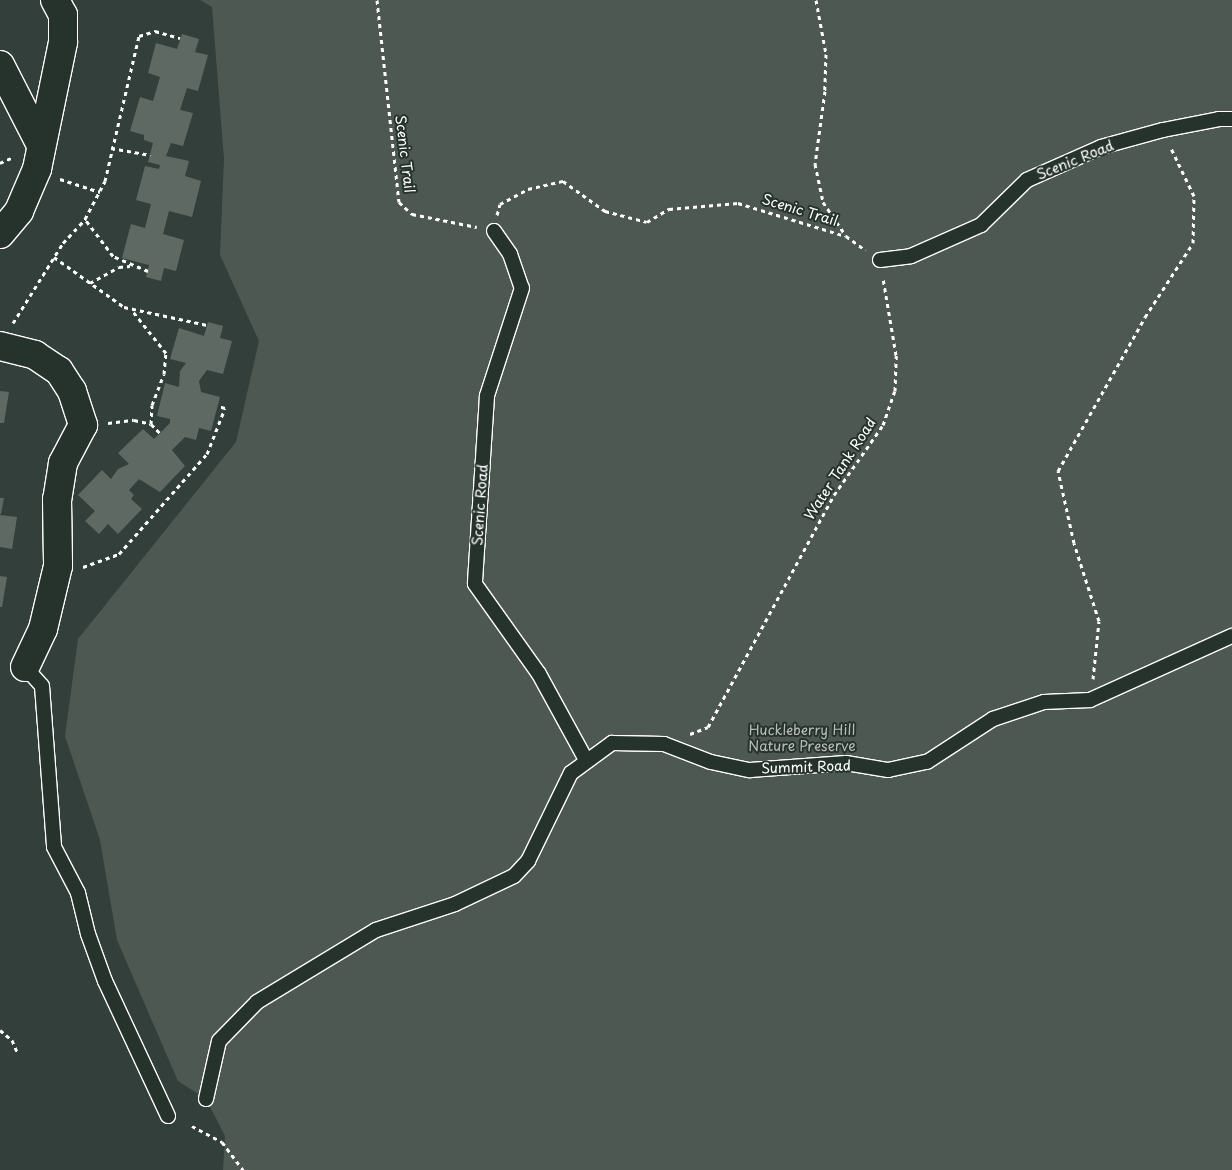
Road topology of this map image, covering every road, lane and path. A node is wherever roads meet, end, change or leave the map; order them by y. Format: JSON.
{"nodes":[{"id":1,"x":55,"y":0,"type":"edge"},
{"id":2,"x":377,"y":0,"type":"edge"},
{"id":3,"x":816,"y":0,"type":"edge"},
{"id":4,"x":180,"y":38,"type":"dead end"},
{"id":5,"x":0,"y":65,"type":"edge"},
{"id":6,"x":1232,"y":119,"type":"edge"},
{"id":7,"x":1163,"y":130,"type":"junction"},
{"id":8,"x":40,"y":143,"type":"junction"},
{"id":9,"x":111,"y":148,"type":"junction"},
{"id":10,"x":150,"y":155,"type":"dead end"},
{"id":11,"x":11,"y":158,"type":"dead end"},
{"id":12,"x":0,"y":163,"type":"edge"},
{"id":13,"x":60,"y":179,"type":"dead end"},
{"id":14,"x":100,"y":192,"type":"junction"},
{"id":15,"x":85,"y":219,"type":"junction"},
{"id":16,"x":494,"y":231,"type":"junction"},
{"id":17,"x":0,"y":234,"type":"edge"},
{"id":18,"x":846,"y":236,"type":"junction"},
{"id":19,"x":54,"y":257,"type":"junction"},
{"id":20,"x":880,"y":260,"type":"junction"},
{"id":21,"x":131,"y":266,"type":"junction"},
{"id":22,"x":148,"y":271,"type":"dead end"},
{"id":23,"x":90,"y":283,"type":"junction"},
{"id":24,"x":131,"y":309,"type":"junction"},
{"id":25,"x":207,"y":326,"type":"dead end"},
{"id":26,"x":1,"y":347,"type":"edge"},
{"id":27,"x":218,"y":406,"type":"dead end"},
{"id":28,"x":151,"y":424,"type":"junction"},
{"id":29,"x":83,"y":425,"type":"junction"},
{"id":30,"x":160,"y":432,"type":"dead end"},
{"id":31,"x":58,"y":566,"type":"junction"},
{"id":32,"x":1232,"y":636,"type":"edge"},
{"id":33,"x":25,"y":666,"type":"joint"},
{"id":34,"x":1090,"y":700,"type":"junction"},
{"id":35,"x":664,"y":744,"type":"junction"},
{"id":36,"x":586,"y":760,"type":"junction"},
{"id":37,"x":0,"y":1030,"type":"edge"},
{"id":38,"x":17,"y":1052,"type":"dead end"},
{"id":39,"x":206,"y":1099,"type":"dead end"},
{"id":40,"x":168,"y":1116,"type":"dead end"},
{"id":41,"x":192,"y":1126,"type":"dead end"},
{"id":42,"x":243,"y":1170,"type":"edge"}],
"edges":[{"from":1,"to":8,"type":"street"},
{"from":2,"to":16,"type":"path","name":"Scenic Trail"},
{"from":3,"to":18,"type":"path"},
{"from":4,"to":9,"type":"path"},
{"from":5,"to":8,"type":"street"},
{"from":6,"to":7,"type":"lane","name":"Scenic Road"},
{"from":7,"to":20,"type":"lane","name":"Scenic Road"},
{"from":7,"to":34,"type":"path"},
{"from":8,"to":17,"type":"street"},
{"from":9,"to":10,"type":"path"},
{"from":9,"to":14,"type":"path"},
{"from":11,"to":12,"type":"path"},
{"from":13,"to":14,"type":"path"},
{"from":14,"to":15,"type":"path"},
{"from":15,"to":19,"type":"path"},
{"from":15,"to":21,"type":"path"},
{"from":16,"to":18,"type":"path","name":"Scenic Trail"},
{"from":16,"to":36,"type":"lane","name":"Scenic Road"},
{"from":18,"to":20,"type":"path"},
{"from":19,"to":23,"type":"path"},
{"from":19,"to":26,"type":"path"},
{"from":20,"to":35,"type":"path","name":"Water Tank Road"},
{"from":21,"to":22,"type":"path"},
{"from":21,"to":23,"type":"path"},
{"from":23,"to":24,"type":"path"},
{"from":24,"to":25,"type":"path"},
{"from":24,"to":28,"type":"path"},
{"from":26,"to":29,"type":"street"},
{"from":27,"to":31,"type":"path"},
{"from":28,"to":29,"type":"path"},
{"from":28,"to":30,"type":"path"},
{"from":29,"to":31,"type":"street"},
{"from":31,"to":33,"type":"street"},
{"from":32,"to":34,"type":"lane","name":"Summit Road"},
{"from":33,"to":40,"type":"lane"},
{"from":34,"to":35,"type":"lane","name":"Summit Road"},
{"from":35,"to":36,"type":"lane","name":"Summit Road"},
{"from":36,"to":39,"type":"lane","name":"Summit Road"},
{"from":37,"to":38,"type":"path"},
{"from":41,"to":42,"type":"path"}]}
